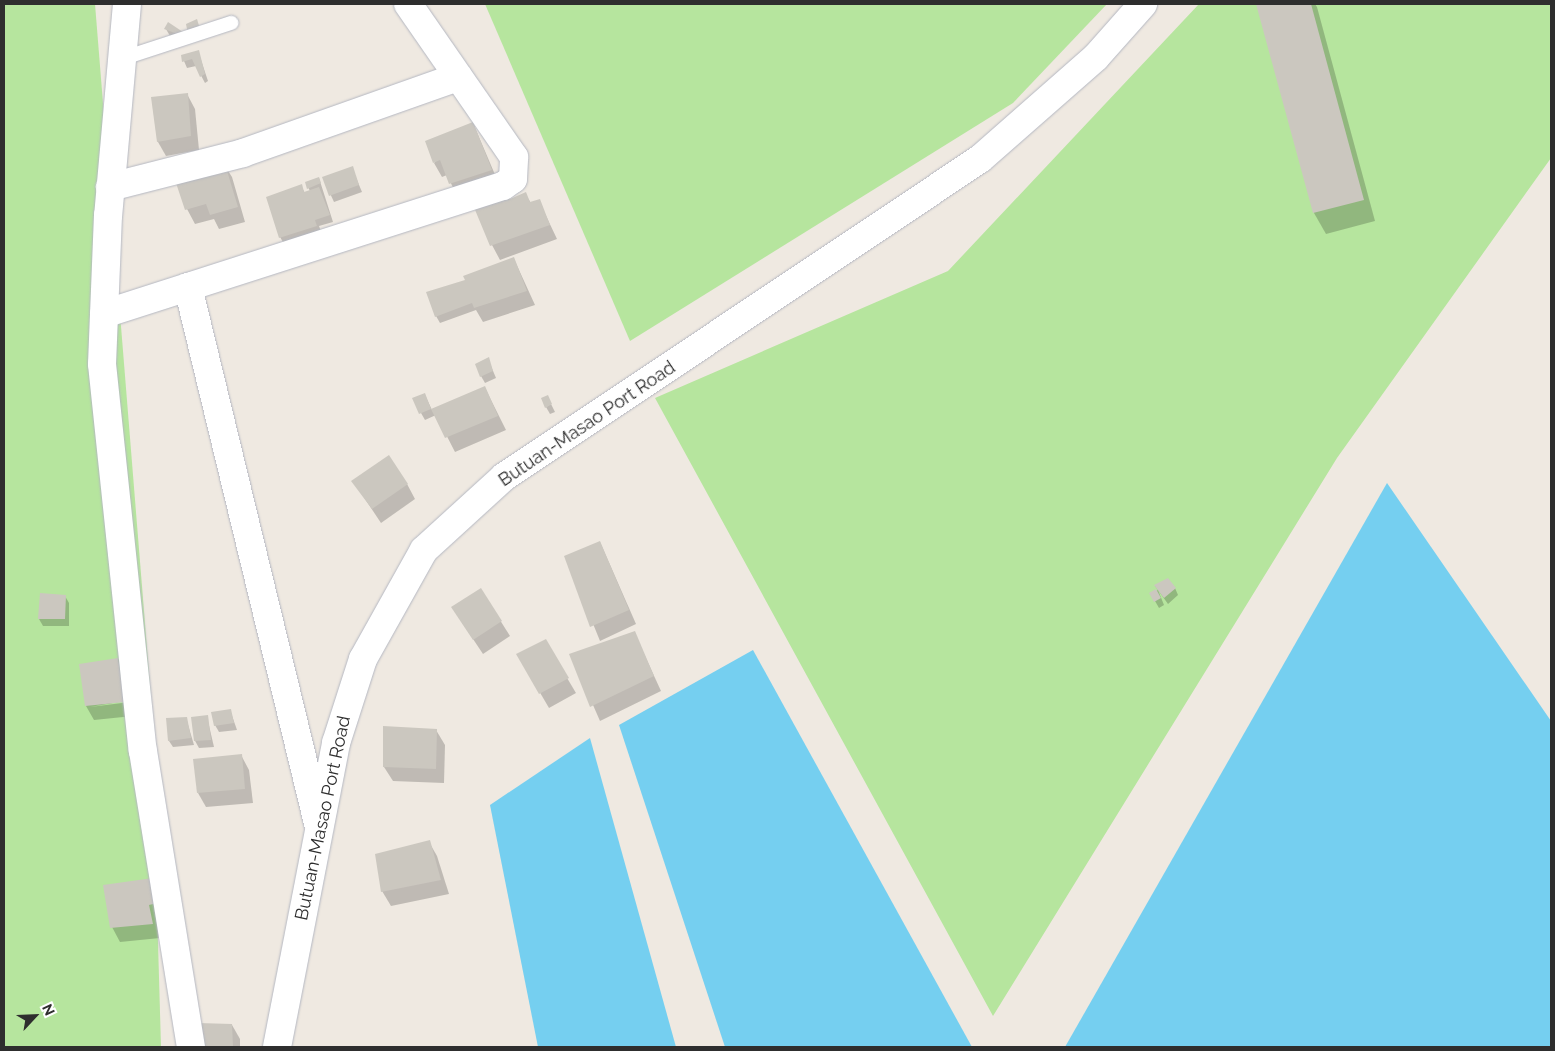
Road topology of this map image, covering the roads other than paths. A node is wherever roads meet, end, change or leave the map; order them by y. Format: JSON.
{"nodes":[{"id":1,"x":127,"y":4,"type":"edge"},
{"id":2,"x":408,"y":4,"type":"edge"},
{"id":3,"x":1143,"y":4,"type":"edge"},
{"id":4,"x":231,"y":23,"type":"dead end"},
{"id":5,"x":124,"y":58,"type":"junction"},
{"id":6,"x":458,"y":77,"type":"junction"},
{"id":7,"x":110,"y":187,"type":"junction"},
{"id":8,"x":188,"y":287,"type":"junction"},
{"id":9,"x":104,"y":314,"type":"junction"},
{"id":10,"x":318,"y":823,"type":"junction"},
{"id":11,"x":191,"y":1047,"type":"edge"},
{"id":12,"x":277,"y":1047,"type":"edge"}],
"edges":[{"from":1,"to":5,"type":"street"},
{"from":2,"to":6,"type":"street"},
{"from":3,"to":10,"type":"street","name":"Butuan-Masao Port Road"},
{"from":4,"to":5,"type":"lane"},
{"from":5,"to":7,"type":"street"},
{"from":6,"to":7,"type":"street"},
{"from":6,"to":8,"type":"street"},
{"from":7,"to":9,"type":"street"},
{"from":8,"to":9,"type":"street"},
{"from":8,"to":10,"type":"street"},
{"from":9,"to":11,"type":"street"},
{"from":10,"to":12,"type":"street","name":"Butuan-Masao Port Road"}]}
